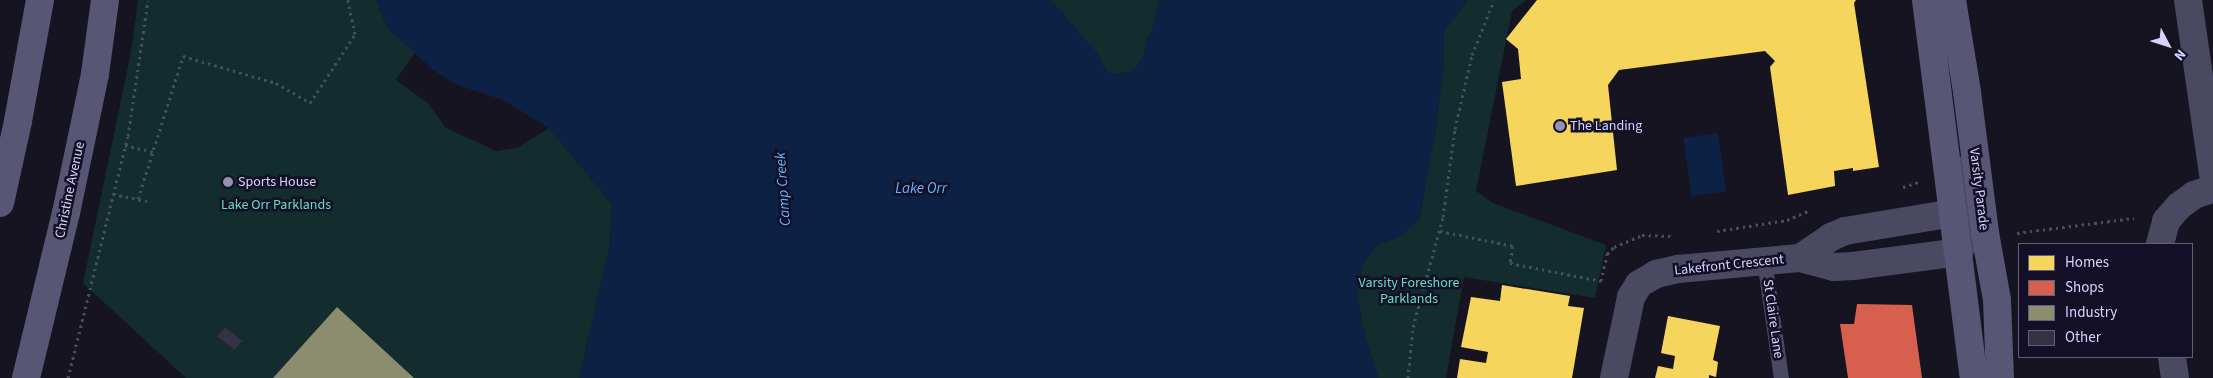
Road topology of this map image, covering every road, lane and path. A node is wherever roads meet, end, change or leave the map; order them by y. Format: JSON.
{"nodes":[{"id":1,"x":40,"y":0,"type":"edge"},
{"id":2,"x":105,"y":0,"type":"edge"},
{"id":3,"x":148,"y":0,"type":"edge"},
{"id":4,"x":348,"y":0,"type":"edge"},
{"id":5,"x":1494,"y":0,"type":"edge"},
{"id":6,"x":1926,"y":0,"type":"edge"},
{"id":7,"x":1952,"y":0,"type":"edge"},
{"id":8,"x":2188,"y":0,"type":"edge"},
{"id":9,"x":1959,"y":50,"type":"junction"},
{"id":10,"x":125,"y":145,"type":"junction"},
{"id":11,"x":153,"y":152,"type":"junction"},
{"id":12,"x":2213,"y":174,"type":"edge"},
{"id":13,"x":1919,"y":182,"type":"dead end"},
{"id":14,"x":1902,"y":188,"type":"dead end"},
{"id":15,"x":2213,"y":189,"type":"edge"},
{"id":16,"x":113,"y":194,"type":"junction"},
{"id":17,"x":138,"y":199,"type":"junction"},
{"id":18,"x":147,"y":201,"type":"dead end"},
{"id":19,"x":0,"y":203,"type":"edge"},
{"id":20,"x":1817,"y":208,"type":"dead end"},
{"id":21,"x":1440,"y":231,"type":"junction"},
{"id":22,"x":1710,"y":233,"type":"dead end"},
{"id":23,"x":1960,"y":233,"type":"junction"},
{"id":24,"x":2016,"y":233,"type":"dead end"},
{"id":25,"x":2163,"y":233,"type":"edge"},
{"id":26,"x":1682,"y":236,"type":"dead end"},
{"id":27,"x":1800,"y":258,"type":"junction"},
{"id":28,"x":1764,"y":260,"type":"junction"},
{"id":29,"x":1990,"y":262,"type":"junction"},
{"id":30,"x":1601,"y":281,"type":"junction"},
{"id":31,"x":1600,"y":289,"type":"dead end"},
{"id":32,"x":2172,"y":358,"type":"edge"},
{"id":33,"x":26,"y":378,"type":"edge"},
{"id":34,"x":68,"y":378,"type":"edge"},
{"id":35,"x":1408,"y":378,"type":"edge"},
{"id":36,"x":1614,"y":378,"type":"edge"},
{"id":37,"x":1781,"y":378,"type":"edge"},
{"id":38,"x":1974,"y":378,"type":"edge"},
{"id":39,"x":2000,"y":378,"type":"edge"},
{"id":40,"x":2175,"y":378,"type":"edge"}],
"edges":[{"from":1,"to":19,"type":"street"},
{"from":2,"to":33,"type":"street","name":"Christine Avenue"},
{"from":3,"to":10,"type":"path"},
{"from":4,"to":11,"type":"path"},
{"from":5,"to":21,"type":"path"},
{"from":6,"to":23,"type":"street","name":"Varsity Parade"},
{"from":7,"to":9,"type":"street","name":"Varsity Parade"},
{"from":8,"to":12,"type":"street"},
{"from":9,"to":23,"type":"street"},
{"from":9,"to":29,"type":"street","name":"Varsity Parade"},
{"from":10,"to":11,"type":"path"},
{"from":10,"to":16,"type":"path"},
{"from":11,"to":17,"type":"path"},
{"from":13,"to":14,"type":"path"},
{"from":15,"to":25,"type":"street"},
{"from":16,"to":17,"type":"path"},
{"from":16,"to":34,"type":"path"},
{"from":17,"to":18,"type":"path"},
{"from":20,"to":22,"type":"path"},
{"from":21,"to":30,"type":"path"},
{"from":21,"to":35,"type":"path"},
{"from":23,"to":27,"type":"street","name":"Lakefront Crescent"},
{"from":23,"to":27,"type":"street","name":"Lakefront Crescent"},
{"from":23,"to":29,"type":"street"},
{"from":23,"to":38,"type":"street","name":"Varsity Parade"},
{"from":24,"to":25,"type":"path"},
{"from":26,"to":30,"type":"path"},
{"from":27,"to":28,"type":"street","name":"Lakefront Crescent"},
{"from":28,"to":36,"type":"street","name":"Lakefront Crescent"},
{"from":28,"to":37,"type":"lane","name":"St Claire Lane"},
{"from":29,"to":39,"type":"street","name":"Varsity Parade"},
{"from":30,"to":31,"type":"path"},
{"from":32,"to":40,"type":"street"}]}
